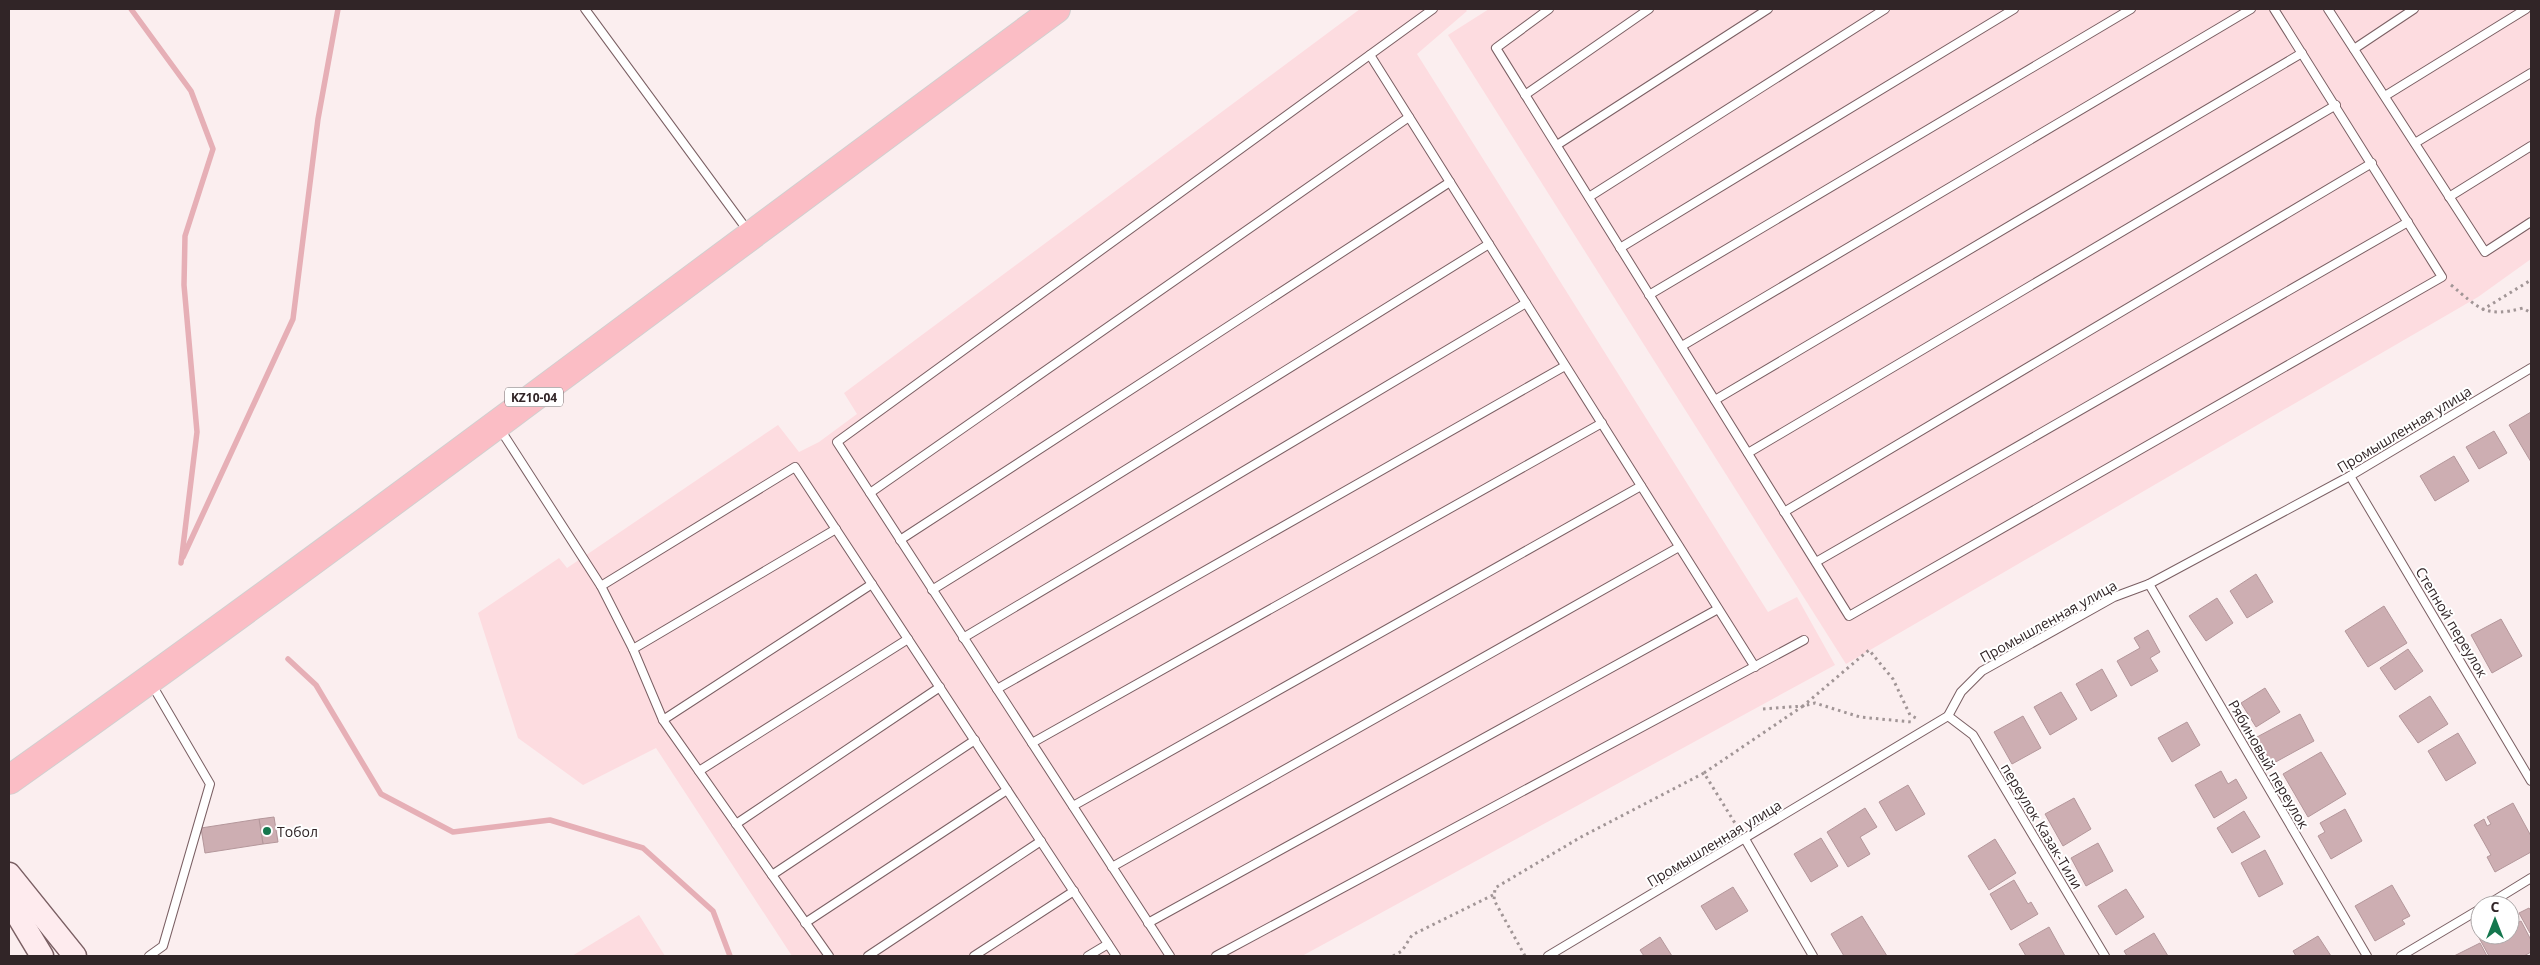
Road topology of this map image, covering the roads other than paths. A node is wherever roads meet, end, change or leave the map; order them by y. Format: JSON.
{"nodes":[{"id":1,"x":585,"y":9,"type":"edge"},
{"id":2,"x":1056,"y":9,"type":"edge"},
{"id":3,"x":1432,"y":9,"type":"edge"},
{"id":4,"x":1549,"y":9,"type":"edge"},
{"id":5,"x":1649,"y":9,"type":"edge"},
{"id":6,"x":1768,"y":9,"type":"edge"},
{"id":7,"x":1885,"y":9,"type":"edge"},
{"id":8,"x":2014,"y":9,"type":"edge"},
{"id":9,"x":2131,"y":9,"type":"edge"},
{"id":10,"x":2251,"y":9,"type":"edge"},
{"id":11,"x":2274,"y":9,"type":"edge"},
{"id":12,"x":2328,"y":9,"type":"edge"},
{"id":13,"x":2414,"y":9,"type":"edge"},
{"id":14,"x":2526,"y":9,"type":"edge"},
{"id":15,"x":2354,"y":49,"type":"junction"},
{"id":16,"x":2302,"y":53,"type":"junction"},
{"id":17,"x":1370,"y":55,"type":"junction"},
{"id":18,"x":2531,"y":73,"type":"edge"},
{"id":19,"x":1525,"y":95,"type":"junction"},
{"id":20,"x":2385,"y":96,"type":"junction"},
{"id":21,"x":2336,"y":105,"type":"junction"},
{"id":22,"x":1409,"y":117,"type":"junction"},
{"id":23,"x":2415,"y":143,"type":"junction"},
{"id":24,"x":1557,"y":145,"type":"junction"},
{"id":25,"x":2531,"y":146,"type":"edge"},
{"id":26,"x":2372,"y":163,"type":"junction"},
{"id":27,"x":1450,"y":182,"type":"junction"},
{"id":28,"x":1589,"y":197,"type":"junction"},
{"id":29,"x":2449,"y":197,"type":"junction"},
{"id":30,"x":2408,"y":222,"type":"junction"},
{"id":31,"x":2531,"y":222,"type":"edge"},
{"id":32,"x":750,"y":234,"type":"junction"},
{"id":33,"x":1489,"y":244,"type":"junction"},
{"id":34,"x":1620,"y":248,"type":"junction"},
{"id":35,"x":1649,"y":295,"type":"junction"},
{"id":36,"x":1526,"y":303,"type":"junction"},
{"id":37,"x":1682,"y":346,"type":"junction"},
{"id":38,"x":1565,"y":366,"type":"junction"},
{"id":39,"x":2531,"y":368,"type":"edge"},
{"id":40,"x":1715,"y":400,"type":"junction"},
{"id":41,"x":1602,"y":423,"type":"junction"},
{"id":42,"x":497,"y":425,"type":"junction"},
{"id":43,"x":1748,"y":453,"type":"junction"},
{"id":44,"x":2350,"y":476,"type":"junction"},
{"id":45,"x":1641,"y":486,"type":"junction"},
{"id":46,"x":870,"y":493,"type":"junction"},
{"id":47,"x":1784,"y":512,"type":"junction"},
{"id":48,"x":836,"y":529,"type":"junction"},
{"id":49,"x":900,"y":540,"type":"junction"},
{"id":50,"x":1679,"y":546,"type":"junction"},
{"id":51,"x":1816,"y":562,"type":"junction"},
{"id":52,"x":872,"y":584,"type":"junction"},
{"id":53,"x":2149,"y":584,"type":"junction"},
{"id":54,"x":601,"y":586,"type":"junction"},
{"id":55,"x":932,"y":590,"type":"junction"},
{"id":56,"x":1718,"y":610,"type":"junction"},
{"id":57,"x":963,"y":638,"type":"junction"},
{"id":58,"x":908,"y":639,"type":"junction"},
{"id":59,"x":1804,"y":640,"type":"dead end"},
{"id":60,"x":633,"y":649,"type":"junction"},
{"id":61,"x":1755,"y":667,"type":"junction"},
{"id":62,"x":150,"y":680,"type":"junction"},
{"id":63,"x":940,"y":687,"type":"junction"},
{"id":64,"x":997,"y":689,"type":"junction"},
{"id":65,"x":1948,"y":716,"type":"junction"},
{"id":66,"x":664,"y":720,"type":"junction"},
{"id":67,"x":975,"y":740,"type":"junction"},
{"id":68,"x":1032,"y":743,"type":"junction"},
{"id":69,"x":699,"y":772,"type":"junction"},
{"id":70,"x":9,"y":780,"type":"edge"},
{"id":71,"x":2531,"y":781,"type":"edge"},
{"id":72,"x":1007,"y":790,"type":"junction"},
{"id":73,"x":1073,"y":806,"type":"junction"},
{"id":74,"x":736,"y":824,"type":"junction"},
{"id":75,"x":1744,"y":839,"type":"junction"},
{"id":76,"x":1041,"y":841,"type":"junction"},
{"id":77,"x":1112,"y":866,"type":"junction"},
{"id":78,"x":9,"y":874,"type":"edge"},
{"id":79,"x":772,"y":875,"type":"junction"},
{"id":80,"x":2531,"y":878,"type":"edge"},
{"id":81,"x":1074,"y":892,"type":"junction"},
{"id":82,"x":2503,"y":895,"type":"edge"},
{"id":83,"x":9,"y":901,"type":"edge"},
{"id":84,"x":2470,"y":915,"type":"edge"},
{"id":85,"x":805,"y":923,"type":"junction"},
{"id":86,"x":1148,"y":923,"type":"junction"},
{"id":87,"x":61,"y":936,"type":"junction"},
{"id":88,"x":1108,"y":944,"type":"junction"},
{"id":89,"x":40,"y":954,"type":"edge"},
{"id":90,"x":76,"y":956,"type":"edge"},
{"id":91,"x":149,"y":956,"type":"edge"},
{"id":92,"x":829,"y":956,"type":"edge"},
{"id":93,"x":868,"y":956,"type":"edge"},
{"id":94,"x":974,"y":956,"type":"edge"},
{"id":95,"x":1088,"y":956,"type":"edge"},
{"id":96,"x":1116,"y":956,"type":"edge"},
{"id":97,"x":1170,"y":956,"type":"edge"},
{"id":98,"x":1216,"y":956,"type":"edge"},
{"id":99,"x":1548,"y":956,"type":"edge"},
{"id":100,"x":1813,"y":956,"type":"edge"},
{"id":101,"x":2105,"y":956,"type":"edge"},
{"id":102,"x":2367,"y":956,"type":"edge"},
{"id":103,"x":2401,"y":956,"type":"edge"}],
"edges":[{"from":1,"to":32,"type":"lane"},
{"from":2,"to":32,"type":"highway","number":"KZ10-04"},
{"from":3,"to":17,"type":"lane"},
{"from":4,"to":19,"type":"lane"},
{"from":5,"to":19,"type":"lane"},
{"from":6,"to":24,"type":"lane"},
{"from":7,"to":28,"type":"lane"},
{"from":8,"to":34,"type":"lane"},
{"from":9,"to":35,"type":"lane"},
{"from":10,"to":37,"type":"lane"},
{"from":11,"to":16,"type":"lane"},
{"from":12,"to":15,"type":"lane"},
{"from":13,"to":15,"type":"lane"},
{"from":14,"to":20,"type":"lane"},
{"from":15,"to":20,"type":"lane"},
{"from":16,"to":21,"type":"lane"},
{"from":16,"to":40,"type":"lane"},
{"from":17,"to":22,"type":"lane"},
{"from":17,"to":46,"type":"lane"},
{"from":18,"to":23,"type":"lane"},
{"from":19,"to":24,"type":"lane"},
{"from":20,"to":23,"type":"lane"},
{"from":21,"to":26,"type":"lane"},
{"from":21,"to":43,"type":"lane"},
{"from":22,"to":27,"type":"lane"},
{"from":22,"to":46,"type":"lane"},
{"from":23,"to":29,"type":"lane"},
{"from":24,"to":28,"type":"lane"},
{"from":25,"to":29,"type":"lane"},
{"from":26,"to":30,"type":"lane"},
{"from":26,"to":47,"type":"lane"},
{"from":27,"to":33,"type":"lane"},
{"from":27,"to":49,"type":"lane"},
{"from":28,"to":34,"type":"lane"},
{"from":29,"to":31,"type":"lane"},
{"from":30,"to":51,"type":"lane"},
{"from":30,"to":51,"type":"lane"},
{"from":32,"to":42,"type":"highway","number":"KZ10-04"},
{"from":33,"to":36,"type":"lane"},
{"from":33,"to":55,"type":"lane"},
{"from":34,"to":35,"type":"lane"},
{"from":35,"to":37,"type":"lane"},
{"from":36,"to":38,"type":"lane"},
{"from":36,"to":57,"type":"lane"},
{"from":37,"to":40,"type":"lane"},
{"from":38,"to":41,"type":"lane"},
{"from":38,"to":64,"type":"lane"},
{"from":39,"to":44,"type":"lane","name":"Промышленная улица"},
{"from":40,"to":43,"type":"lane"},
{"from":41,"to":45,"type":"lane"},
{"from":41,"to":68,"type":"lane"},
{"from":42,"to":54,"type":"lane"},
{"from":42,"to":62,"type":"highway","number":"KZ10-04"},
{"from":43,"to":47,"type":"lane"},
{"from":44,"to":53,"type":"lane","name":"Промышленная улица"},
{"from":44,"to":71,"type":"lane","name":"Степной переулок"},
{"from":45,"to":50,"type":"lane"},
{"from":45,"to":73,"type":"lane"},
{"from":46,"to":49,"type":"lane"},
{"from":47,"to":51,"type":"lane"},
{"from":48,"to":52,"type":"lane"},
{"from":48,"to":54,"type":"lane"},
{"from":48,"to":60,"type":"lane"},
{"from":49,"to":55,"type":"lane"},
{"from":50,"to":56,"type":"lane"},
{"from":50,"to":77,"type":"lane"},
{"from":52,"to":58,"type":"lane"},
{"from":52,"to":66,"type":"lane"},
{"from":53,"to":65,"type":"lane","name":"Промышленная улица"},
{"from":53,"to":102,"type":"lane","name":"Рябиновый переулок"},
{"from":54,"to":60,"type":"lane"},
{"from":55,"to":57,"type":"lane"},
{"from":56,"to":61,"type":"lane"},
{"from":56,"to":86,"type":"lane"},
{"from":57,"to":64,"type":"lane"},
{"from":58,"to":63,"type":"lane"},
{"from":58,"to":69,"type":"lane"},
{"from":59,"to":61,"type":"lane"},
{"from":60,"to":66,"type":"lane"},
{"from":61,"to":98,"type":"lane"},
{"from":62,"to":70,"type":"highway","number":"KZ10-04"},
{"from":62,"to":91,"type":"lane"},
{"from":63,"to":67,"type":"lane"},
{"from":63,"to":74,"type":"lane"},
{"from":64,"to":68,"type":"lane"},
{"from":65,"to":75,"type":"lane","name":"Промышленная улица"},
{"from":65,"to":101,"type":"lane","name":"переулок Казак-Тили"},
{"from":66,"to":69,"type":"lane"},
{"from":67,"to":72,"type":"lane"},
{"from":67,"to":79,"type":"lane"},
{"from":68,"to":73,"type":"lane"},
{"from":69,"to":74,"type":"lane"},
{"from":72,"to":76,"type":"lane"},
{"from":72,"to":85,"type":"lane"},
{"from":73,"to":77,"type":"lane"},
{"from":74,"to":79,"type":"lane"},
{"from":75,"to":99,"type":"lane","name":"Промышленная улица"},
{"from":75,"to":100,"type":"lane"},
{"from":76,"to":81,"type":"lane"},
{"from":76,"to":93,"type":"lane"},
{"from":77,"to":86,"type":"lane"},
{"from":78,"to":87,"type":"main road"},
{"from":79,"to":85,"type":"lane"},
{"from":80,"to":82,"type":"lane"},
{"from":81,"to":88,"type":"lane"},
{"from":81,"to":94,"type":"lane"},
{"from":83,"to":89,"type":"main road"},
{"from":84,"to":103,"type":"lane"},
{"from":85,"to":92,"type":"lane"},
{"from":86,"to":97,"type":"lane"},
{"from":87,"to":89,"type":"main road"},
{"from":87,"to":90,"type":"main road"},
{"from":88,"to":95,"type":"lane"},
{"from":88,"to":96,"type":"lane"}]}
